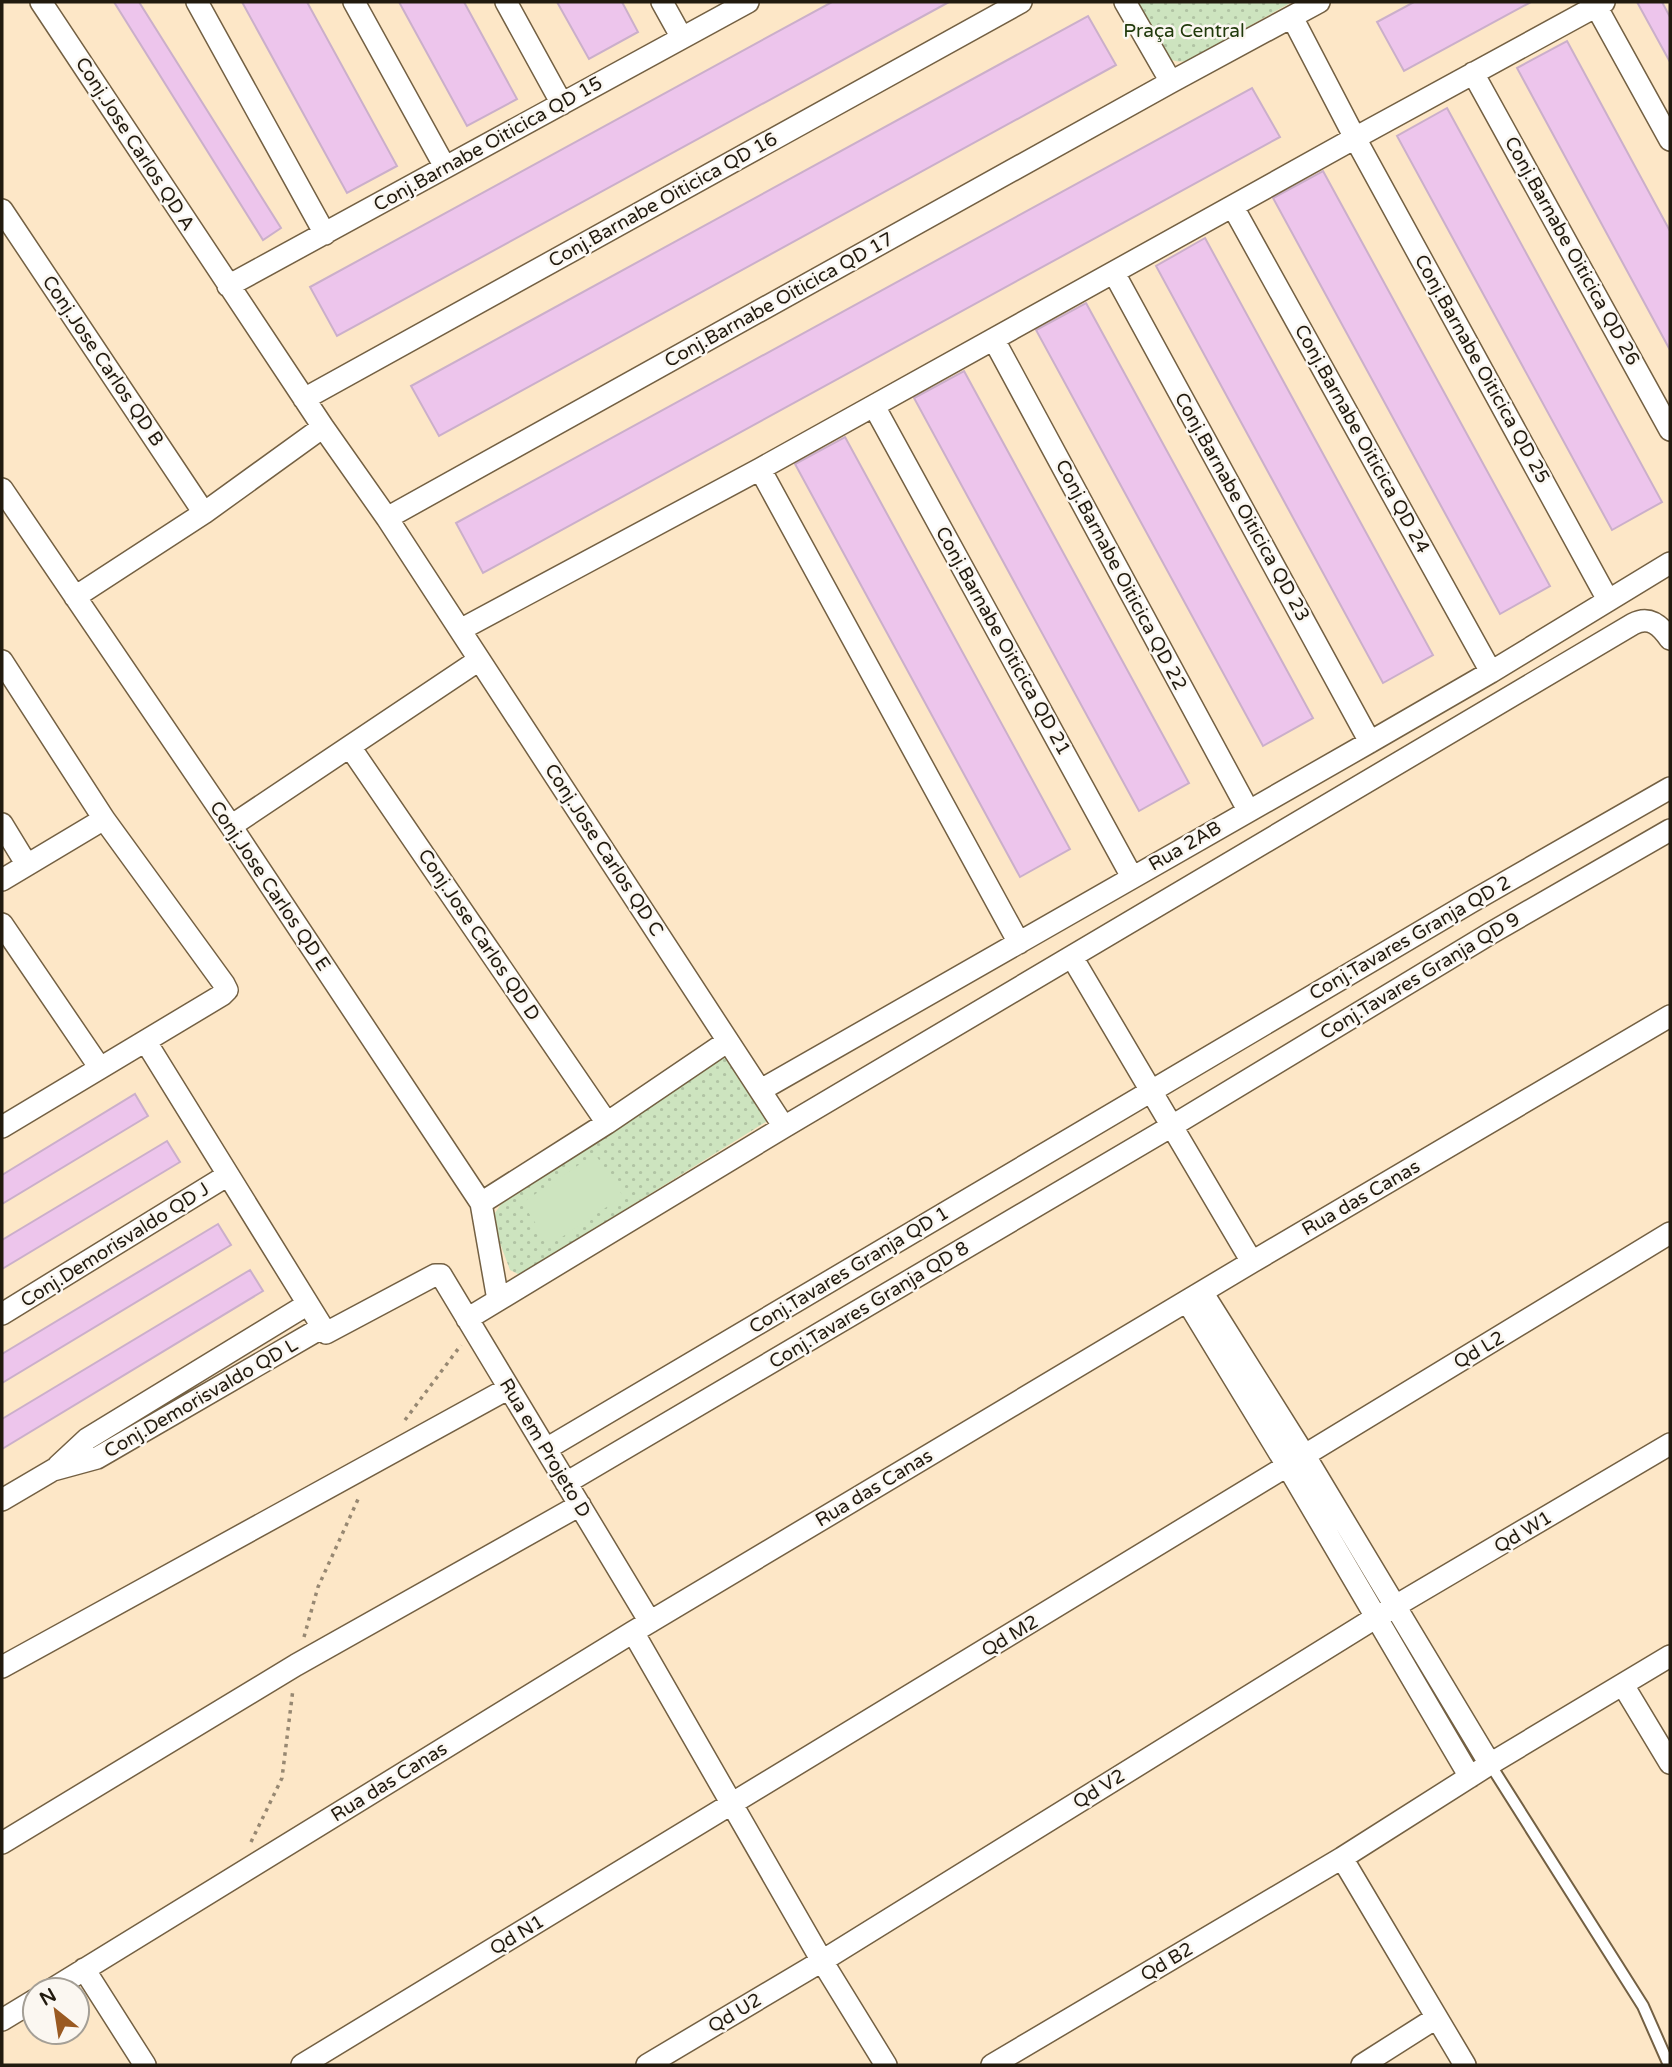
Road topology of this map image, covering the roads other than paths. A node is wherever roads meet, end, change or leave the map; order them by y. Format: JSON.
{"nodes":[{"id":1,"x":41,"y":2,"type":"edge"},
{"id":2,"x":197,"y":2,"type":"edge"},
{"id":3,"x":354,"y":2,"type":"edge"},
{"id":4,"x":506,"y":2,"type":"edge"},
{"id":5,"x":662,"y":2,"type":"edge"},
{"id":6,"x":748,"y":2,"type":"edge"},
{"id":7,"x":1021,"y":2,"type":"edge"},
{"id":8,"x":1125,"y":2,"type":"edge"},
{"id":9,"x":1319,"y":2,"type":"edge"},
{"id":10,"x":1600,"y":4,"type":"edge"},
{"id":11,"x":1292,"y":18,"type":"junction"},
{"id":12,"x":682,"y":38,"type":"junction"},
{"id":13,"x":1473,"y":73,"type":"junction"},
{"id":14,"x":1171,"y":82,"type":"junction"},
{"id":15,"x":562,"y":104,"type":"junction"},
{"id":16,"x":1355,"y":138,"type":"junction"},
{"id":17,"x":1670,"y":140,"type":"edge"},
{"id":18,"x":445,"y":167,"type":"junction"},
{"id":19,"x":1233,"y":207,"type":"junction"},
{"id":20,"x":2,"y":210,"type":"edge"},
{"id":21,"x":325,"y":234,"type":"junction"},
{"id":22,"x":1114,"y":273,"type":"junction"},
{"id":23,"x":228,"y":286,"type":"junction"},
{"id":24,"x":994,"y":340,"type":"junction"},
{"id":25,"x":304,"y":399,"type":"junction"},
{"id":26,"x":874,"y":406,"type":"junction"},
{"id":27,"x":323,"y":427,"type":"junction"},
{"id":28,"x":1670,"y":430,"type":"edge"},
{"id":29,"x":760,"y":469,"type":"junction"},
{"id":30,"x":2,"y":489,"type":"edge"},
{"id":31,"x":204,"y":513,"type":"junction"},
{"id":32,"x":387,"y":518,"type":"junction"},
{"id":33,"x":1670,"y":562,"type":"edge"},
{"id":34,"x":75,"y":597,"type":"junction"},
{"id":35,"x":1608,"y":600,"type":"junction"},
{"id":36,"x":460,"y":630,"type":"junction"},
{"id":37,"x":1670,"y":639,"type":"edge"},
{"id":38,"x":479,"y":660,"type":"junction"},
{"id":39,"x":2,"y":661,"type":"edge"},
{"id":40,"x":1491,"y":672,"type":"junction"},
{"id":41,"x":1370,"y":742,"type":"junction"},
{"id":42,"x":350,"y":747,"type":"junction"},
{"id":43,"x":1670,"y":788,"type":"edge"},
{"id":44,"x":1248,"y":810,"type":"junction"},
{"id":45,"x":104,"y":819,"type":"junction"},
{"id":46,"x":2,"y":824,"type":"edge"},
{"id":47,"x":231,"y":826,"type":"junction"},
{"id":48,"x":1670,"y":830,"type":"edge"},
{"id":49,"x":27,"y":865,"type":"junction"},
{"id":50,"x":1132,"y":877,"type":"junction"},
{"id":51,"x":2,"y":880,"type":"edge"},
{"id":52,"x":1472,"y":902,"type":"junction"},
{"id":53,"x":2,"y":924,"type":"edge"},
{"id":54,"x":1491,"y":933,"type":"junction"},
{"id":55,"x":1019,"y":943,"type":"junction"},
{"id":56,"x":1072,"y":957,"type":"junction"},
{"id":57,"x":1670,"y":1016,"type":"edge"},
{"id":58,"x":728,"y":1041,"type":"junction"},
{"id":59,"x":146,"y":1042,"type":"junction"},
{"id":60,"x":100,"y":1068,"type":"junction"},
{"id":61,"x":761,"y":1090,"type":"junction"},
{"id":62,"x":1152,"y":1091,"type":"junction"},
{"id":63,"x":607,"y":1123,"type":"junction"},
{"id":64,"x":1172,"y":1126,"type":"junction"},
{"id":65,"x":2,"y":1127,"type":"edge"},
{"id":66,"x":784,"y":1127,"type":"junction"},
{"id":67,"x":228,"y":1175,"type":"junction"},
{"id":68,"x":481,"y":1203,"type":"junction"},
{"id":69,"x":1670,"y":1233,"type":"edge"},
{"id":70,"x":1252,"y":1262,"type":"junction"},
{"id":71,"x":441,"y":1275,"type":"joint"},
{"id":72,"x":1195,"y":1296,"type":"junction"},
{"id":73,"x":498,"y":1300,"type":"junction"},
{"id":74,"x":308,"y":1304,"type":"junction"},
{"id":75,"x":2,"y":1314,"type":"edge"},
{"id":76,"x":470,"y":1324,"type":"junction"},
{"id":77,"x":323,"y":1327,"type":"junction"},
{"id":78,"x":509,"y":1388,"type":"junction"},
{"id":79,"x":1670,"y":1444,"type":"edge"},
{"id":80,"x":546,"y":1449,"type":"junction"},
{"id":81,"x":1296,"y":1461,"type":"junction"},
{"id":82,"x":53,"y":1471,"type":"junction"},
{"id":83,"x":566,"y":1483,"type":"junction"},
{"id":84,"x":2,"y":1500,"type":"edge"},
{"id":85,"x":580,"y":1505,"type":"junction"},
{"id":86,"x":1397,"y":1607,"type":"junction"},
{"id":87,"x":1376,"y":1618,"type":"junction"},
{"id":88,"x":641,"y":1627,"type":"junction"},
{"id":89,"x":1670,"y":1656,"type":"edge"},
{"id":90,"x":2,"y":1667,"type":"edge"},
{"id":91,"x":1623,"y":1685,"type":"junction"},
{"id":92,"x":1490,"y":1763,"type":"junction"},
{"id":93,"x":1670,"y":1763,"type":"edge"},
{"id":94,"x":1470,"y":1777,"type":"junction"},
{"id":95,"x":732,"y":1805,"type":"junction"},
{"id":96,"x":2,"y":1843,"type":"edge"},
{"id":97,"x":1342,"y":1858,"type":"junction"},
{"id":98,"x":822,"y":1961,"type":"junction"},
{"id":99,"x":84,"y":1969,"type":"junction"},
{"id":100,"x":73,"y":1976,"type":"edge"},
{"id":101,"x":21,"y":2008,"type":"edge"},
{"id":102,"x":1436,"y":2018,"type":"junction"},
{"id":103,"x":2,"y":2020,"type":"edge"},
{"id":104,"x":145,"y":2065,"type":"edge"},
{"id":105,"x":303,"y":2065,"type":"edge"},
{"id":106,"x":647,"y":2065,"type":"edge"},
{"id":107,"x":886,"y":2065,"type":"edge"},
{"id":108,"x":992,"y":2065,"type":"edge"},
{"id":109,"x":1362,"y":2065,"type":"edge"},
{"id":110,"x":1465,"y":2065,"type":"edge"},
{"id":111,"x":1669,"y":2065,"type":"edge"}],
"edges":[{"from":1,"to":23,"type":"street","name":"Conj.Jose Carlos QD A"},
{"from":2,"to":21,"type":"street"},
{"from":3,"to":18,"type":"street"},
{"from":4,"to":15,"type":"street"},
{"from":5,"to":12,"type":"street"},
{"from":6,"to":12,"type":"street","name":"Conj.Barnabe Oiticica QD 15"},
{"from":7,"to":25,"type":"street","name":"Conj.Barnabe Oiticica QD 16"},
{"from":8,"to":14,"type":"street"},
{"from":9,"to":11,"type":"street","name":"Conj.Barnabe Oiticica QD 17"},
{"from":10,"to":13,"type":"street"},
{"from":10,"to":17,"type":"street"},
{"from":11,"to":14,"type":"street","name":"Conj.Barnabe Oiticica QD 17"},
{"from":11,"to":16,"type":"street","name":"Conj.Barnabe Oiticica QD 25"},
{"from":12,"to":15,"type":"street","name":"Conj.Barnabe Oiticica QD 15"},
{"from":13,"to":16,"type":"street"},
{"from":13,"to":28,"type":"street","name":"Conj.Barnabe Oiticica QD 26"},
{"from":14,"to":32,"type":"street","name":"Conj.Barnabe Oiticica QD 17"},
{"from":15,"to":18,"type":"street","name":"Conj.Barnabe Oiticica QD 15"},
{"from":16,"to":19,"type":"street"},
{"from":16,"to":35,"type":"street","name":"Conj.Barnabe Oiticica QD 25"},
{"from":18,"to":21,"type":"street","name":"Conj.Barnabe Oiticica QD 15"},
{"from":19,"to":22,"type":"street"},
{"from":19,"to":40,"type":"street","name":"Conj.Barnabe Oiticica QD 24"},
{"from":20,"to":31,"type":"street","name":"Conj.Jose Carlos QD B"},
{"from":21,"to":23,"type":"street","name":"Conj.Barnabe Oiticica QD 15"},
{"from":22,"to":24,"type":"street"},
{"from":22,"to":41,"type":"street","name":"Conj.Barnabe Oiticica QD 23"},
{"from":23,"to":25,"type":"street","name":"Conj.Jose Carlos QD A"},
{"from":24,"to":26,"type":"street"},
{"from":24,"to":44,"type":"street","name":"Conj.Barnabe Oiticica QD 22"},
{"from":25,"to":27,"type":"street","name":"Conj.Jose Carlos QD A"},
{"from":26,"to":29,"type":"street"},
{"from":26,"to":50,"type":"street","name":"Conj.Barnabe Oiticica QD 21"},
{"from":27,"to":31,"type":"street"},
{"from":27,"to":32,"type":"street","name":"Conj.Jose Carlos QD C"},
{"from":29,"to":36,"type":"street"},
{"from":29,"to":55,"type":"street"},
{"from":30,"to":34,"type":"street","name":"Conj.Jose Carlos QD E"},
{"from":31,"to":34,"type":"street"},
{"from":32,"to":36,"type":"street","name":"Conj.Jose Carlos QD C"},
{"from":33,"to":35,"type":"street","name":"Rua 2AB"},
{"from":34,"to":47,"type":"street","name":"Conj.Jose Carlos QD E"},
{"from":35,"to":40,"type":"street","name":"Rua 2AB"},
{"from":36,"to":38,"type":"street","name":"Conj.Jose Carlos QD C"},
{"from":37,"to":56,"type":"street"},
{"from":38,"to":42,"type":"street"},
{"from":38,"to":58,"type":"street","name":"Conj.Jose Carlos QD C"},
{"from":39,"to":45,"type":"street"},
{"from":40,"to":41,"type":"street","name":"Rua 2AB"},
{"from":41,"to":44,"type":"street","name":"Rua 2AB"},
{"from":42,"to":47,"type":"street"},
{"from":42,"to":63,"type":"street","name":"Conj.Jose Carlos QD D"},
{"from":43,"to":52,"type":"street","name":"Conj.Tavares Granja QD 2"},
{"from":44,"to":50,"type":"street","name":"Rua 2AB"},
{"from":45,"to":49,"type":"street"},
{"from":45,"to":59,"type":"street"},
{"from":46,"to":49,"type":"street"},
{"from":47,"to":68,"type":"street","name":"Conj.Jose Carlos QD E"},
{"from":48,"to":54,"type":"street","name":"Conj.Tavares Granja QD 9"},
{"from":49,"to":51,"type":"street"},
{"from":50,"to":55,"type":"street","name":"Rua 2AB"},
{"from":52,"to":54,"type":"street"},
{"from":52,"to":62,"type":"street","name":"Conj.Tavares Granja QD 2"},
{"from":53,"to":60,"type":"street"},
{"from":54,"to":64,"type":"street","name":"Conj.Tavares Granja QD 9"},
{"from":55,"to":61,"type":"street","name":"Rua 2AB"},
{"from":56,"to":62,"type":"street"},
{"from":56,"to":66,"type":"street"},
{"from":57,"to":70,"type":"street","name":"Rua das Canas"},
{"from":58,"to":61,"type":"street","name":"Conj.Jose Carlos QD C"},
{"from":58,"to":63,"type":"street"},
{"from":59,"to":60,"type":"street"},
{"from":59,"to":67,"type":"street"},
{"from":60,"to":65,"type":"street"},
{"from":61,"to":66,"type":"street","name":"Conj.Jose Carlos QD C"},
{"from":62,"to":64,"type":"street"},
{"from":62,"to":80,"type":"street","name":"Conj.Tavares Granja QD 1"},
{"from":63,"to":68,"type":"street"},
{"from":64,"to":70,"type":"street"},
{"from":64,"to":83,"type":"street","name":"Conj.Tavares Granja QD 8"},
{"from":66,"to":73,"type":"street"},
{"from":67,"to":74,"type":"street"},
{"from":67,"to":75,"type":"street","name":"Conj.Demorisvaldo QD J"},
{"from":68,"to":73,"type":"street","name":"Conj.Jose Carlos QD E"},
{"from":69,"to":81,"type":"street","name":"Qd L2"},
{"from":70,"to":72,"type":"street","name":"Rua das Canas"},
{"from":71,"to":76,"type":"street","name":"Rua em Projeto D"},
{"from":71,"to":77,"type":"street","name":"Conj.Demorisvaldo QD L"},
{"from":72,"to":81,"type":"street"},
{"from":72,"to":88,"type":"street","name":"Rua das Canas"},
{"from":73,"to":76,"type":"street"},
{"from":74,"to":77,"type":"street"},
{"from":74,"to":82,"type":"street"},
{"from":76,"to":78,"type":"street","name":"Rua em Projeto D"},
{"from":77,"to":82,"type":"street","name":"Conj.Demorisvaldo QD L"},
{"from":78,"to":80,"type":"street","name":"Rua em Projeto D"},
{"from":78,"to":90,"type":"street"},
{"from":79,"to":86,"type":"street","name":"Qd W1"},
{"from":80,"to":83,"type":"street","name":"Rua em Projeto D"},
{"from":81,"to":86,"type":"street"},
{"from":81,"to":87,"type":"street"},
{"from":81,"to":95,"type":"street","name":"Qd M2"},
{"from":82,"to":84,"type":"street","name":"Conj.Demorisvaldo QD L"},
{"from":83,"to":85,"type":"street","name":"Rua em Projeto D"},
{"from":85,"to":88,"type":"street","name":"Rua em Projeto D"},
{"from":85,"to":96,"type":"street"},
{"from":86,"to":87,"type":"street","name":"Qd W1"},
{"from":86,"to":92,"type":"street"},
{"from":87,"to":94,"type":"street"},
{"from":87,"to":98,"type":"street","name":"Qd V2"},
{"from":88,"to":95,"type":"street","name":"Rua em Projeto D"},
{"from":88,"to":99,"type":"street","name":"Rua das Canas"},
{"from":89,"to":91,"type":"street","name":"Qd B2"},
{"from":91,"to":92,"type":"street","name":"Qd B2"},
{"from":91,"to":93,"type":"street"},
{"from":92,"to":94,"type":"street","name":"Qd B2"},
{"from":92,"to":111,"type":"lane"},
{"from":94,"to":97,"type":"street","name":"Qd B2"},
{"from":95,"to":98,"type":"street","name":"Rua em Projeto D"},
{"from":95,"to":105,"type":"street","name":"Qd N1"},
{"from":97,"to":102,"type":"street"},
{"from":97,"to":108,"type":"street","name":"Qd B2"},
{"from":98,"to":106,"type":"street","name":"Qd U2"},
{"from":98,"to":107,"type":"street","name":"Rua em Projeto D"},
{"from":99,"to":100,"type":"street","name":"Rua das Canas"},
{"from":99,"to":104,"type":"street"},
{"from":101,"to":103,"type":"street"},
{"from":102,"to":109,"type":"street"},
{"from":102,"to":110,"type":"street"}]}
